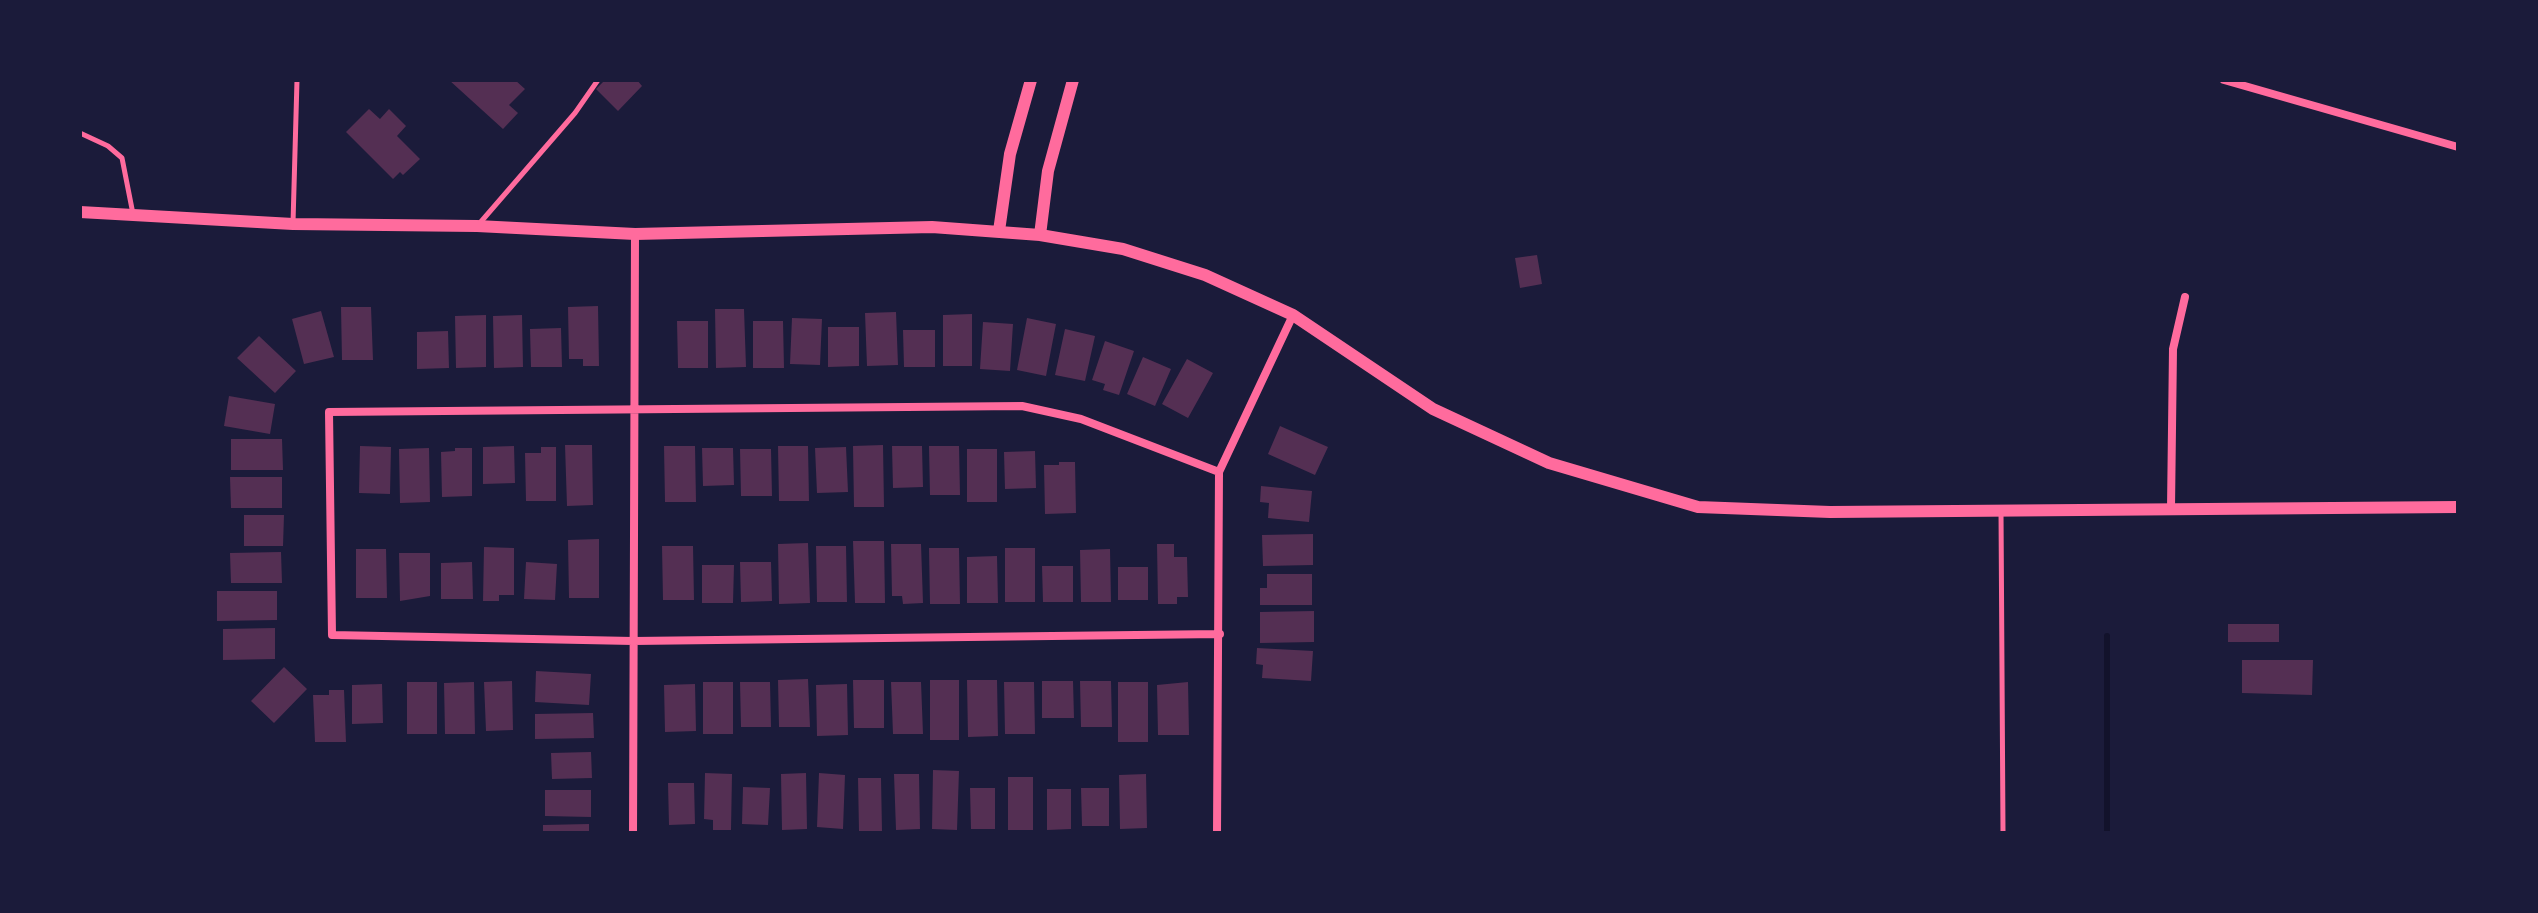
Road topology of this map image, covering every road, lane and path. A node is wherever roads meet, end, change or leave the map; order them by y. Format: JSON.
{"nodes":[{"id":1,"x":297,"y":80,"type":"edge"},
{"id":2,"x":598,"y":80,"type":"edge"},
{"id":3,"x":1031,"y":80,"type":"edge"},
{"id":4,"x":1073,"y":80,"type":"edge"},
{"id":5,"x":2224,"y":80,"type":"edge"},
{"id":6,"x":80,"y":133,"type":"edge"},
{"id":7,"x":2458,"y":147,"type":"edge"},
{"id":8,"x":80,"y":212,"type":"edge"},
{"id":9,"x":133,"y":215,"type":"junction"},
{"id":10,"x":293,"y":224,"type":"junction"},
{"id":11,"x":477,"y":226,"type":"junction"},
{"id":12,"x":999,"y":231,"type":"junction"},
{"id":13,"x":635,"y":234,"type":"junction"},
{"id":14,"x":1040,"y":235,"type":"junction"},
{"id":15,"x":2185,"y":297,"type":"dead end"},
{"id":16,"x":1293,"y":315,"type":"junction"},
{"id":17,"x":633,"y":409,"type":"junction"},
{"id":18,"x":1219,"y":472,"type":"junction"},
{"id":19,"x":2458,"y":507,"type":"edge"},
{"id":20,"x":2171,"y":508,"type":"junction"},
{"id":21,"x":2001,"y":510,"type":"junction"},
{"id":22,"x":1220,"y":634,"type":"junction"},
{"id":23,"x":633,"y":641,"type":"junction"},
{"id":24,"x":633,"y":833,"type":"edge"},
{"id":25,"x":1217,"y":833,"type":"edge"},
{"id":26,"x":2003,"y":833,"type":"edge"}],
"edges":[{"from":1,"to":10,"type":"lane"},
{"from":2,"to":11,"type":"lane"},
{"from":3,"to":12,"type":"street"},
{"from":4,"to":14,"type":"street"},
{"from":5,"to":7,"type":"street"},
{"from":6,"to":9,"type":"lane"},
{"from":8,"to":9,"type":"street"},
{"from":9,"to":10,"type":"street"},
{"from":10,"to":11,"type":"street"},
{"from":11,"to":13,"type":"street"},
{"from":12,"to":13,"type":"street"},
{"from":12,"to":14,"type":"street"},
{"from":13,"to":17,"type":"street"},
{"from":14,"to":16,"type":"street"},
{"from":15,"to":20,"type":"street"},
{"from":16,"to":18,"type":"street"},
{"from":16,"to":21,"type":"street"},
{"from":17,"to":18,"type":"street"},
{"from":17,"to":23,"type":"street"},
{"from":17,"to":23,"type":"street"},
{"from":18,"to":22,"type":"street"},
{"from":19,"to":20,"type":"street"},
{"from":20,"to":21,"type":"street"},
{"from":21,"to":26,"type":"lane"},
{"from":22,"to":23,"type":"street"},
{"from":22,"to":25,"type":"street"},
{"from":23,"to":24,"type":"street"}]}
